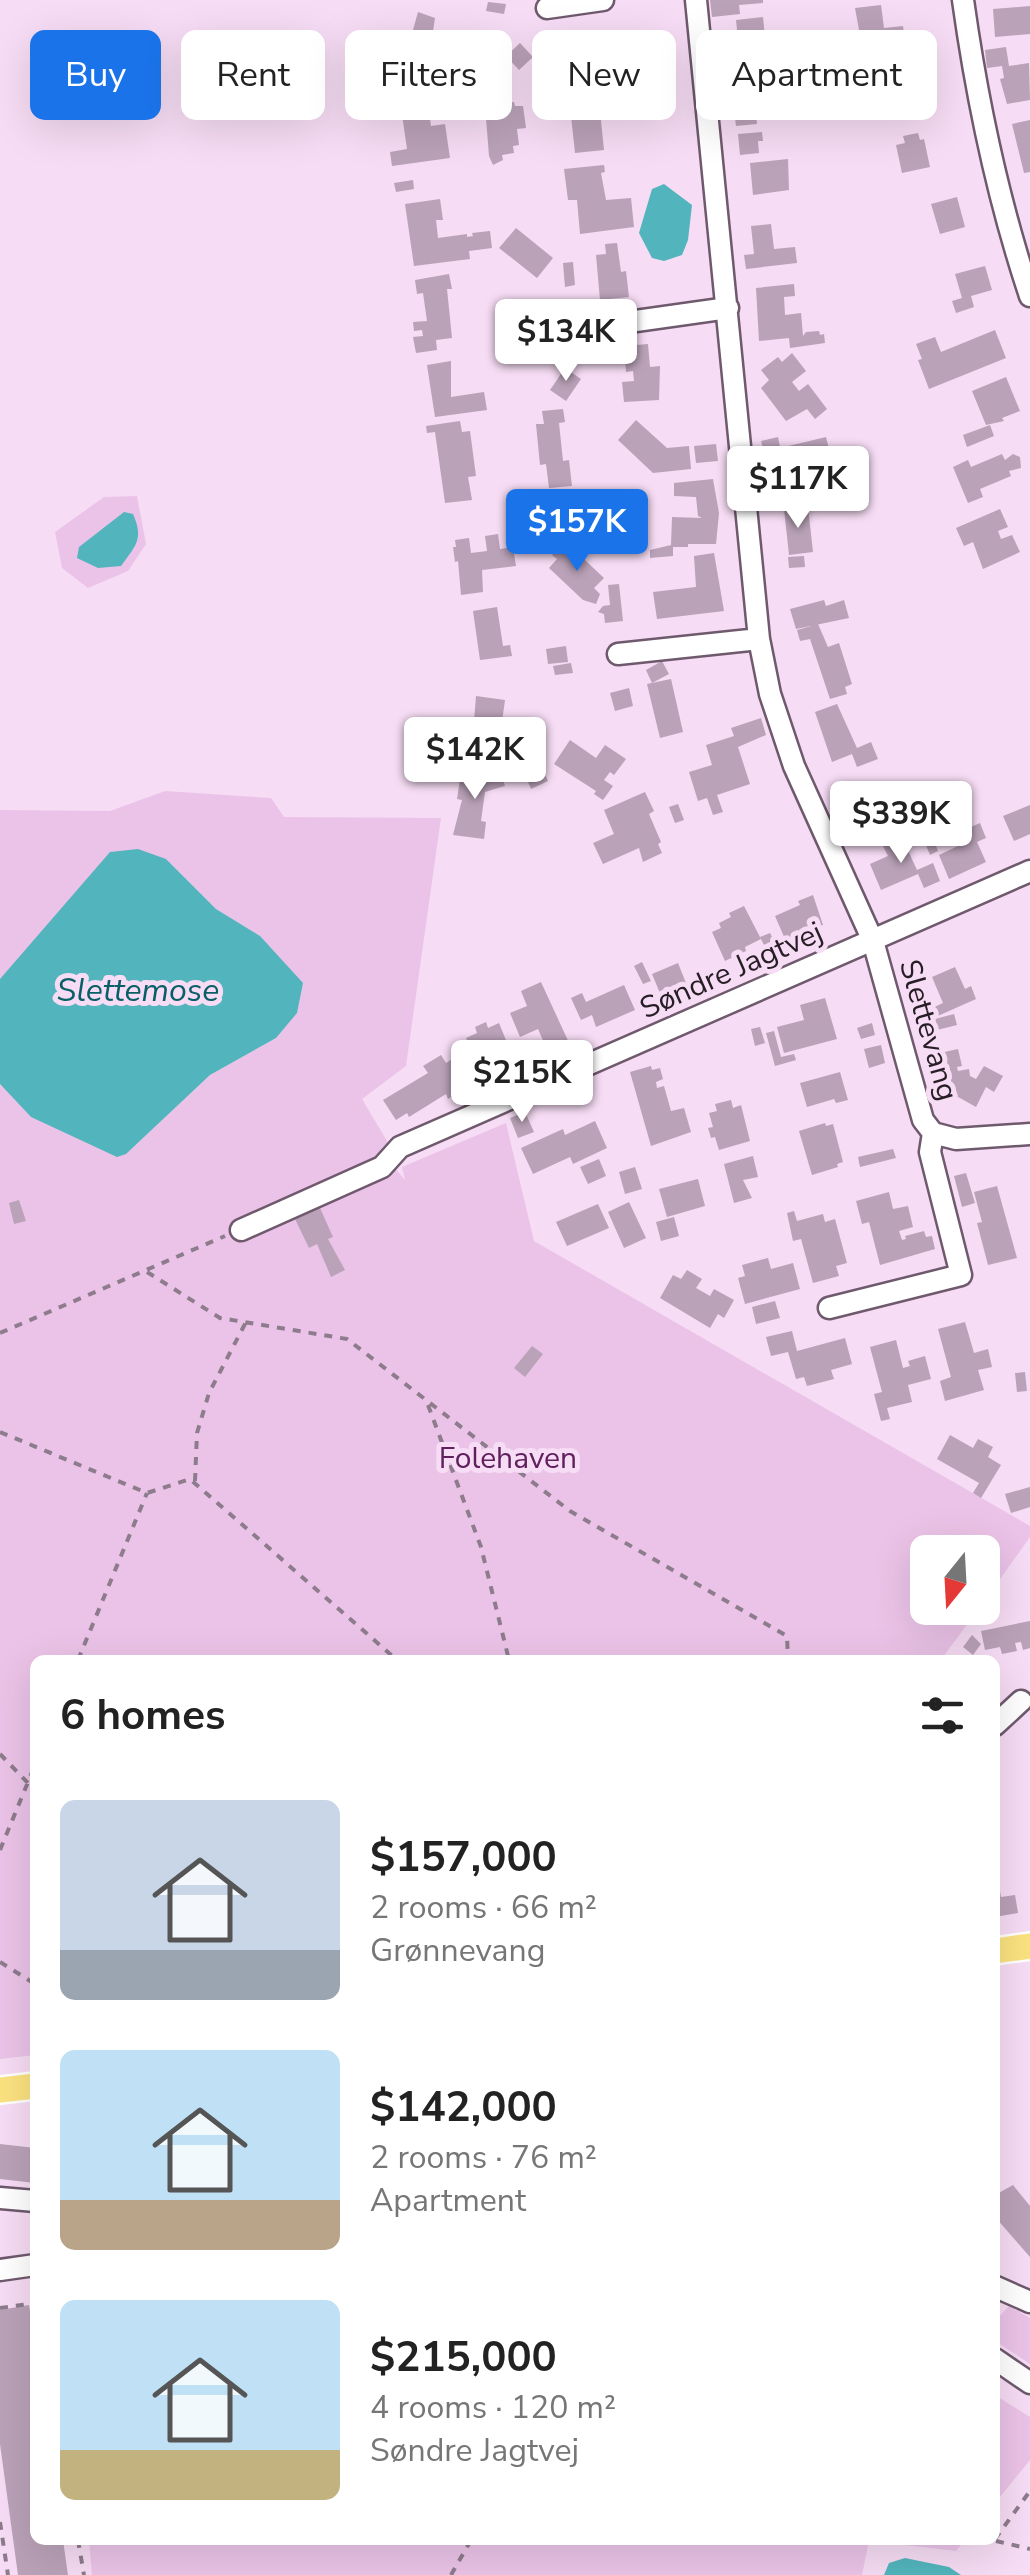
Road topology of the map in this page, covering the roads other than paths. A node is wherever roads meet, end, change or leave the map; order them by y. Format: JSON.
{"nodes":[{"id":1,"x":604,"y":0,"type":"edge"},
{"id":2,"x":696,"y":0,"type":"edge"},
{"id":3,"x":963,"y":0,"type":"edge"},
{"id":4,"x":547,"y":8,"type":"dead end"},
{"id":5,"x":1030,"y":296,"type":"edge"},
{"id":6,"x":728,"y":308,"type":"junction"},
{"id":7,"x":572,"y":330,"type":"dead end"},
{"id":8,"x":759,"y":639,"type":"junction"},
{"id":9,"x":618,"y":654,"type":"dead end"},
{"id":10,"x":1030,"y":871,"type":"edge"},
{"id":11,"x":873,"y":940,"type":"junction"},
{"id":12,"x":933,"y":1133,"type":"junction"},
{"id":13,"x":1030,"y":1134,"type":"edge"},
{"id":14,"x":240,"y":1230,"type":"road end"},
{"id":15,"x":829,"y":1308,"type":"dead end"},
{"id":16,"x":1022,"y":1701,"type":"dead end"},
{"id":17,"x":1000,"y":1721,"type":"edge"},
{"id":18,"x":1030,"y":1946,"type":"edge"},
{"id":19,"x":1000,"y":1950,"type":"edge"},
{"id":20,"x":30,"y":2087,"type":"edge"},
{"id":21,"x":0,"y":2090,"type":"edge"},
{"id":22,"x":0,"y":2198,"type":"edge"},
{"id":23,"x":30,"y":2201,"type":"edge"},
{"id":24,"x":30,"y":2265,"type":"edge"},
{"id":25,"x":0,"y":2270,"type":"edge"},
{"id":26,"x":1000,"y":2289,"type":"edge"},
{"id":27,"x":1030,"y":2302,"type":"edge"},
{"id":28,"x":1000,"y":2363,"type":"edge"},
{"id":29,"x":1030,"y":2384,"type":"edge"}],
"edges":[{"from":1,"to":4,"type":"street"},
{"from":2,"to":6,"type":"street","name":"Slettevang"},
{"from":3,"to":5,"type":"street"},
{"from":6,"to":7,"type":"street"},
{"from":6,"to":8,"type":"street","name":"Slettevang"},
{"from":8,"to":9,"type":"street"},
{"from":8,"to":11,"type":"street","name":"Slettevang"},
{"from":10,"to":11,"type":"street","name":"Søndre Jagtvej"},
{"from":11,"to":12,"type":"street","name":"Slettevang"},
{"from":11,"to":14,"type":"street","name":"Søndre Jagtvej"},
{"from":12,"to":13,"type":"street","name":"Slettevang"},
{"from":12,"to":15,"type":"street","name":"Slettevang"},
{"from":16,"to":17,"type":"street"},
{"from":18,"to":19,"type":"main road"},
{"from":20,"to":21,"type":"main road"},
{"from":22,"to":23,"type":"street"},
{"from":24,"to":25,"type":"street"},
{"from":26,"to":27,"type":"street"},
{"from":28,"to":29,"type":"street"}]}
